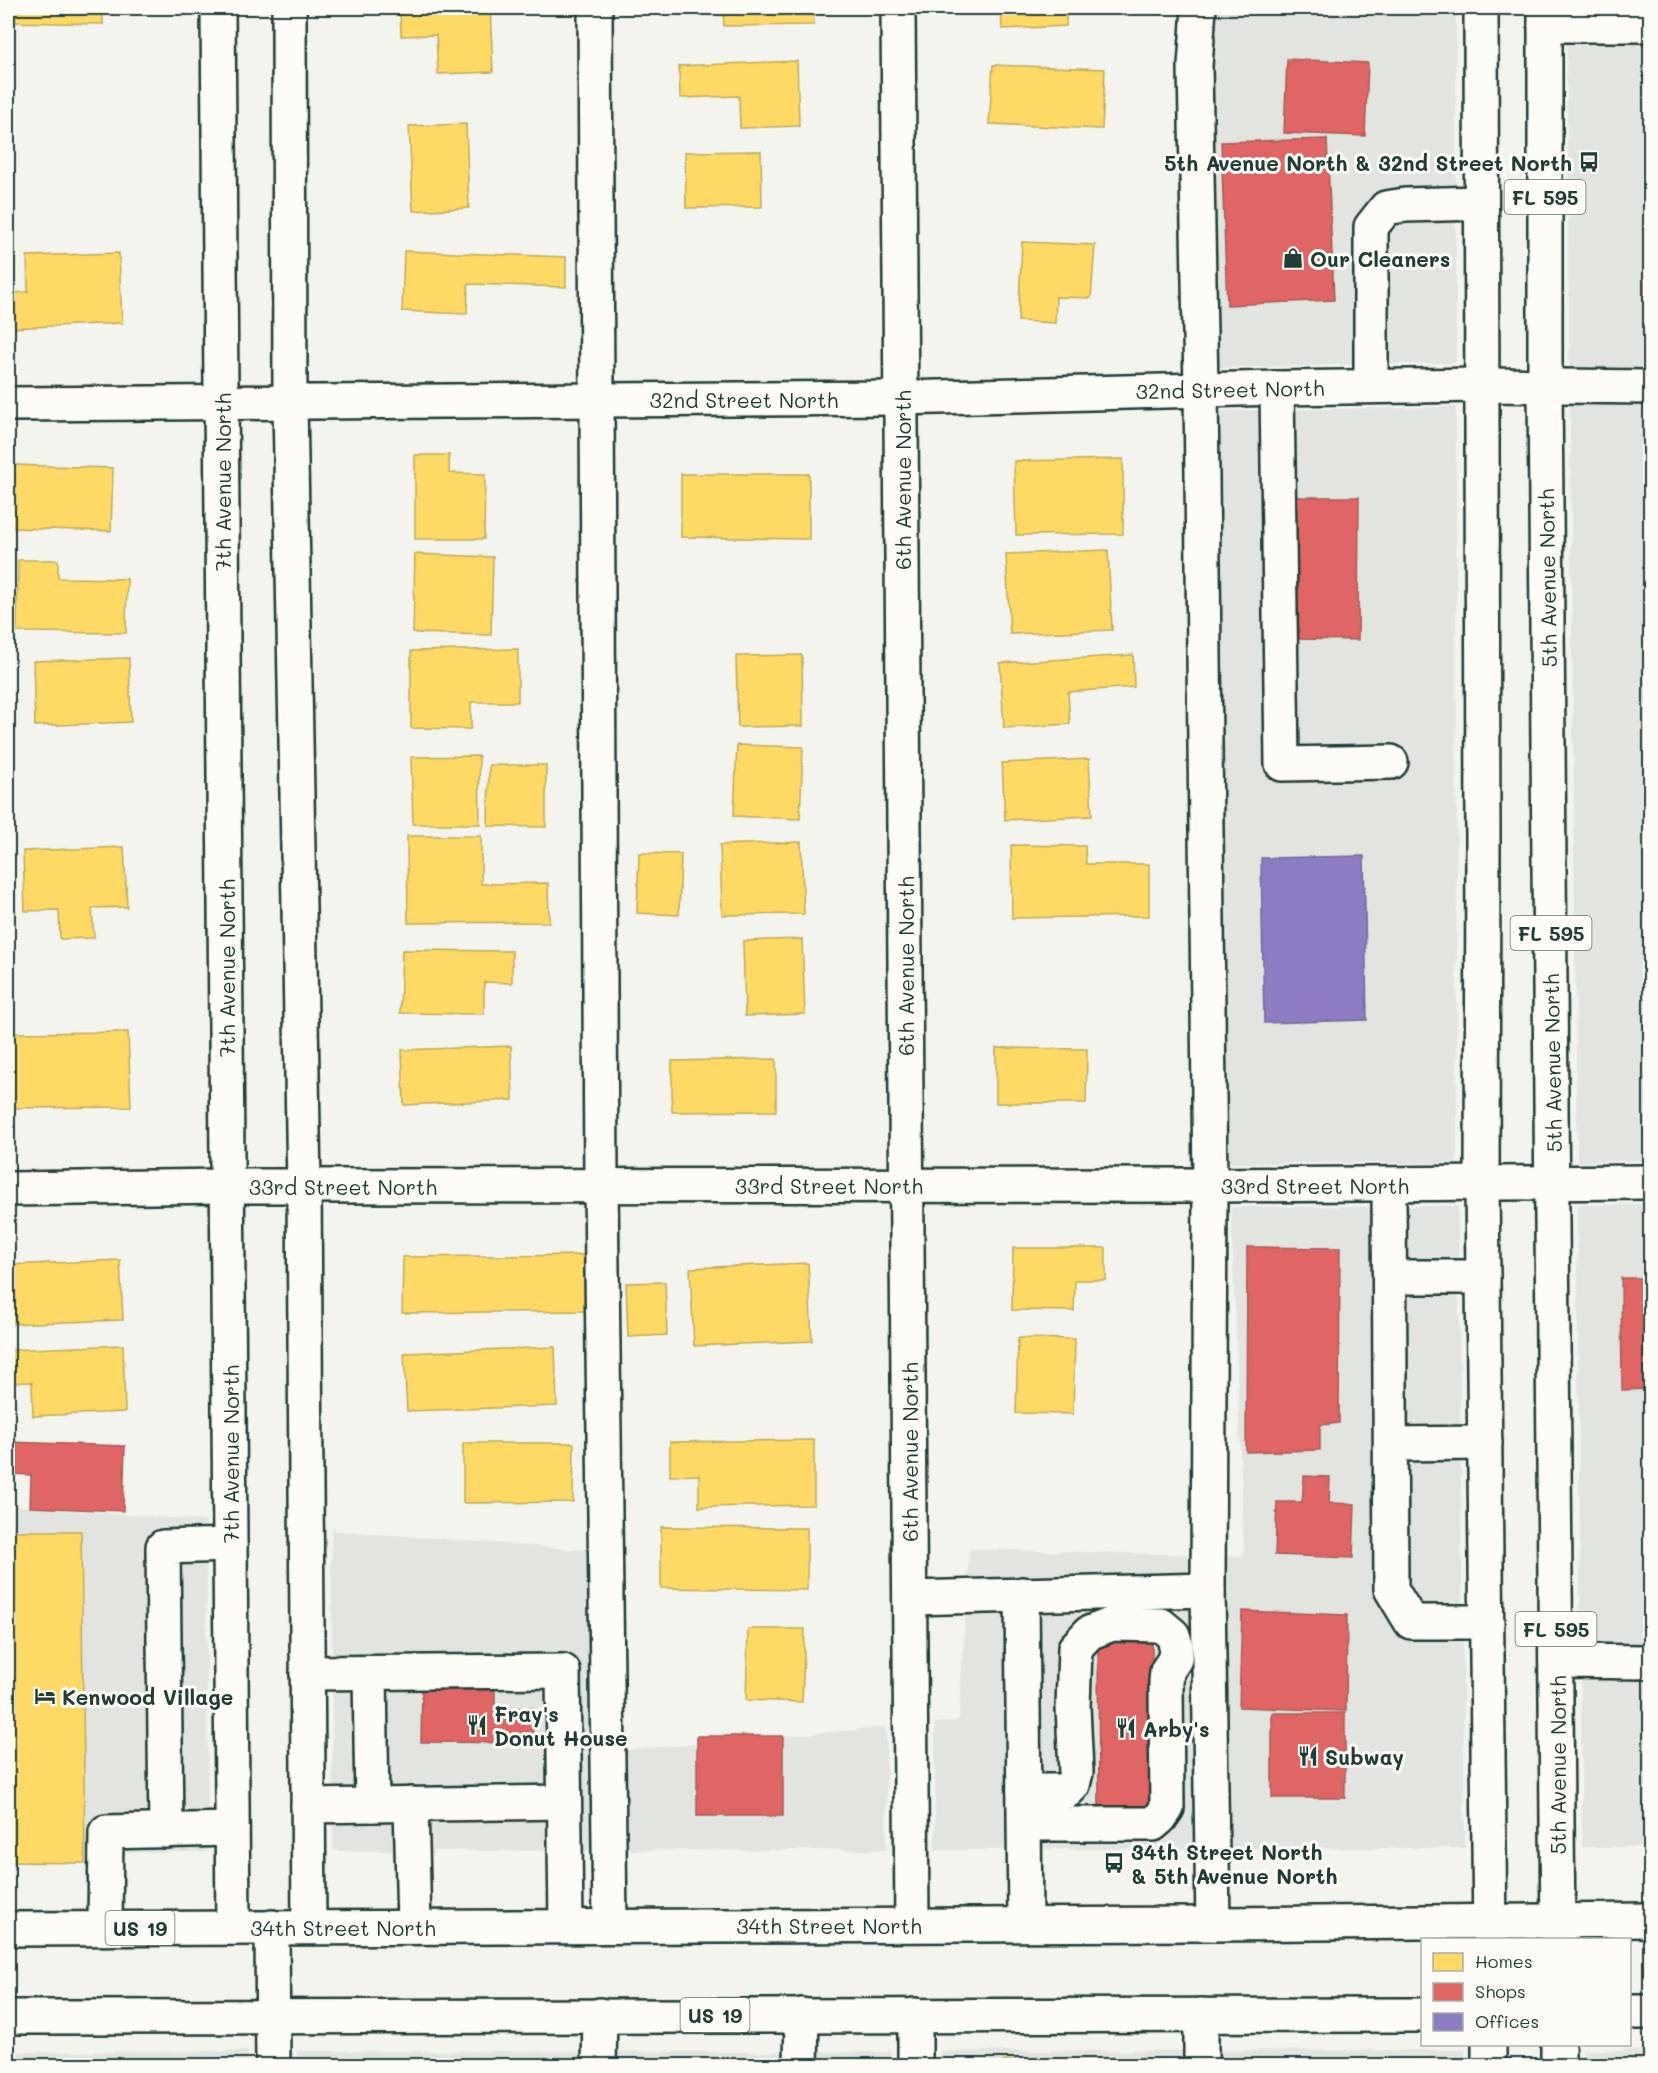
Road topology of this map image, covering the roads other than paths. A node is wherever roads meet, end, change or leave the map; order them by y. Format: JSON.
{"nodes":[{"id":1,"x":218,"y":8,"type":"edge"},
{"id":2,"x":289,"y":8,"type":"edge"},
{"id":3,"x":595,"y":8,"type":"edge"},
{"id":4,"x":898,"y":8,"type":"edge"},
{"id":5,"x":1199,"y":8,"type":"edge"},
{"id":6,"x":1481,"y":8,"type":"edge"},
{"id":7,"x":1545,"y":16,"type":"edge"},
{"id":8,"x":1650,"y":25,"type":"edge"},
{"id":9,"x":1481,"y":202,"type":"junction"},
{"id":10,"x":1481,"y":385,"type":"junction"},
{"id":11,"x":1371,"y":386,"type":"junction"},
{"id":12,"x":1545,"y":386,"type":"junction"},
{"id":13,"x":1650,"y":387,"type":"edge"},
{"id":14,"x":1277,"y":388,"type":"junction"},
{"id":15,"x":1201,"y":390,"type":"junction"},
{"id":16,"x":901,"y":398,"type":"junction"},
{"id":17,"x":596,"y":400,"type":"junction"},
{"id":18,"x":221,"y":402,"type":"junction"},
{"id":19,"x":290,"y":402,"type":"junction"},
{"id":20,"x":8,"y":404,"type":"edge"},
{"id":21,"x":1391,"y":762,"type":"dead end"},
{"id":22,"x":1650,"y":1182,"type":"edge"},
{"id":23,"x":1482,"y":1184,"type":"junction"},
{"id":24,"x":1553,"y":1184,"type":"junction"},
{"id":25,"x":907,"y":1185,"type":"junction"},
{"id":26,"x":1210,"y":1185,"type":"junction"},
{"id":27,"x":1389,"y":1185,"type":"junction"},
{"id":28,"x":227,"y":1186,"type":"junction"},
{"id":29,"x":304,"y":1186,"type":"junction"},
{"id":30,"x":601,"y":1186,"type":"junction"},
{"id":31,"x":8,"y":1189,"type":"edge"},
{"id":32,"x":1390,"y":1277,"type":"junction"},
{"id":33,"x":1483,"y":1277,"type":"junction"},
{"id":34,"x":1485,"y":1443,"type":"junction"},
{"id":35,"x":1391,"y":1444,"type":"junction"},
{"id":36,"x":230,"y":1545,"type":"junction"},
{"id":37,"x":1208,"y":1590,"type":"junction"},
{"id":38,"x":1022,"y":1594,"type":"junction"},
{"id":39,"x":910,"y":1598,"type":"junction"},
{"id":40,"x":1487,"y":1622,"type":"junction"},
{"id":41,"x":1556,"y":1661,"type":"junction"},
{"id":42,"x":1650,"y":1662,"type":"edge"},
{"id":43,"x":307,"y":1673,"type":"junction"},
{"id":44,"x":370,"y":1673,"type":"junction"},
{"id":45,"x":1024,"y":1791,"type":"junction"},
{"id":46,"x":564,"y":1802,"type":"junction"},
{"id":47,"x":411,"y":1804,"type":"junction"},
{"id":48,"x":372,"y":1805,"type":"junction"},
{"id":49,"x":308,"y":1806,"type":"junction"},
{"id":50,"x":1025,"y":1824,"type":"junction"},
{"id":51,"x":232,"y":1829,"type":"junction"},
{"id":52,"x":166,"y":1831,"type":"junction"},
{"id":53,"x":1650,"y":1920,"type":"edge"},
{"id":54,"x":912,"y":1924,"type":"junction"},
{"id":55,"x":1025,"y":1924,"type":"junction"},
{"id":56,"x":1213,"y":1924,"type":"junction"},
{"id":57,"x":566,"y":1926,"type":"junction"},
{"id":58,"x":610,"y":1926,"type":"junction"},
{"id":59,"x":272,"y":1927,"type":"junction"},
{"id":60,"x":309,"y":1927,"type":"junction"},
{"id":61,"x":414,"y":1927,"type":"junction"},
{"id":62,"x":105,"y":1928,"type":"junction"},
{"id":63,"x":233,"y":1928,"type":"junction"},
{"id":64,"x":8,"y":1929,"type":"edge"},
{"id":65,"x":1558,"y":1930,"type":"edge"},
{"id":66,"x":1490,"y":1931,"type":"edge"},
{"id":67,"x":1631,"y":2012,"type":"edge"},
{"id":68,"x":1650,"y":2012,"type":"edge"},
{"id":69,"x":600,"y":2015,"type":"junction"},
{"id":70,"x":802,"y":2015,"type":"junction"},
{"id":71,"x":915,"y":2015,"type":"junction"},
{"id":72,"x":1201,"y":2015,"type":"junction"},
{"id":73,"x":1421,"y":2015,"type":"edge"},
{"id":74,"x":8,"y":2017,"type":"edge"},
{"id":75,"x":273,"y":2017,"type":"junction"},
{"id":76,"x":1489,"y":2046,"type":"edge"},
{"id":77,"x":1558,"y":2046,"type":"edge"},
{"id":78,"x":799,"y":2063,"type":"edge"},
{"id":79,"x":273,"y":2066,"type":"edge"},
{"id":80,"x":599,"y":2066,"type":"edge"},
{"id":81,"x":915,"y":2066,"type":"edge"},
{"id":82,"x":1201,"y":2066,"type":"edge"},
{"id":83,"x":1489,"y":2066,"type":"edge"},
{"id":84,"x":1558,"y":2066,"type":"edge"}],
"edges":[{"from":1,"to":18,"type":"main road","name":"7th Avenue North"},
{"from":2,"to":19,"type":"main road"},
{"from":3,"to":17,"type":"main road"},
{"from":4,"to":16,"type":"main road","name":"6th Avenue North"},
{"from":5,"to":15,"type":"main road"},
{"from":6,"to":9,"type":"main road","number":"FL 595"},
{"from":7,"to":8,"type":"main road"},
{"from":7,"to":12,"type":"main road","name":"5th Avenue North","number":"FL 595"},
{"from":9,"to":10,"type":"main road","number":"FL 595"},
{"from":9,"to":11,"type":"main road"},
{"from":10,"to":11,"type":"main road","name":"32nd Street North"},
{"from":10,"to":12,"type":"main road","name":"32nd Street North"},
{"from":10,"to":23,"type":"main road","number":"FL 595"},
{"from":11,"to":14,"type":"main road","name":"32nd Street North"},
{"from":12,"to":13,"type":"main road","name":"32nd Street North"},
{"from":12,"to":24,"type":"main road","name":"5th Avenue North","number":"FL 595"},
{"from":14,"to":15,"type":"main road","name":"32nd Street North"},
{"from":14,"to":21,"type":"main road"},
{"from":15,"to":16,"type":"main road","name":"32nd Street North"},
{"from":15,"to":26,"type":"main road"},
{"from":16,"to":17,"type":"main road","name":"32nd Street North"},
{"from":16,"to":25,"type":"main road","name":"6th Avenue North"},
{"from":17,"to":19,"type":"main road","name":"32nd Street North"},
{"from":17,"to":30,"type":"main road"},
{"from":18,"to":19,"type":"main road","name":"32nd Street North"},
{"from":18,"to":20,"type":"main road","name":"32nd Street North"},
{"from":18,"to":28,"type":"main road","name":"7th Avenue North"},
{"from":19,"to":29,"type":"main road"},
{"from":22,"to":24,"type":"main road","name":"33rd Street North"},
{"from":23,"to":24,"type":"main road","name":"33rd Street North"},
{"from":23,"to":27,"type":"main road","name":"33rd Street North"},
{"from":23,"to":33,"type":"main road","number":"FL 595"},
{"from":24,"to":41,"type":"main road","name":"5th Avenue North","number":"FL 595"},
{"from":25,"to":26,"type":"main road","name":"33rd Street North"},
{"from":25,"to":30,"type":"main road","name":"33rd Street North"},
{"from":25,"to":39,"type":"main road","name":"6th Avenue North"},
{"from":26,"to":27,"type":"main road","name":"33rd Street North"},
{"from":26,"to":37,"type":"main road"},
{"from":27,"to":32,"type":"main road"},
{"from":28,"to":29,"type":"main road","name":"33rd Street North"},
{"from":28,"to":31,"type":"main road","name":"33rd Street North"},
{"from":28,"to":36,"type":"main road","name":"7th Avenue North"},
{"from":29,"to":30,"type":"main road","name":"33rd Street North"},
{"from":29,"to":43,"type":"main road"},
{"from":30,"to":58,"type":"main road"},
{"from":32,"to":33,"type":"main road"},
{"from":32,"to":35,"type":"main road"},
{"from":33,"to":34,"type":"main road","number":"FL 595"},
{"from":34,"to":35,"type":"main road"},
{"from":34,"to":40,"type":"main road","number":"FL 595"},
{"from":35,"to":40,"type":"main road"},
{"from":36,"to":51,"type":"main road","name":"7th Avenue North"},
{"from":36,"to":52,"type":"main road"},
{"from":37,"to":38,"type":"main road"},
{"from":37,"to":56,"type":"main road"},
{"from":38,"to":39,"type":"main road"},
{"from":38,"to":45,"type":"main road"},
{"from":39,"to":54,"type":"main road","name":"6th Avenue North"},
{"from":40,"to":66,"type":"main road","number":"FL 595"},
{"from":41,"to":42,"type":"main road"},
{"from":41,"to":65,"type":"main road","name":"5th Avenue North","number":"FL 595"},
{"from":43,"to":44,"type":"main road"},
{"from":43,"to":49,"type":"main road"},
{"from":44,"to":46,"type":"main road"},
{"from":44,"to":48,"type":"main road"},
{"from":45,"to":50,"type":"main road"},
{"from":45,"to":50,"type":"main road"},
{"from":46,"to":47,"type":"main road"},
{"from":46,"to":57,"type":"main road"},
{"from":47,"to":48,"type":"main road"},
{"from":47,"to":61,"type":"main road"},
{"from":48,"to":49,"type":"main road"},
{"from":49,"to":60,"type":"main road"},
{"from":50,"to":55,"type":"main road"},
{"from":51,"to":52,"type":"main road"},
{"from":51,"to":63,"type":"main road","name":"7th Avenue North"},
{"from":52,"to":62,"type":"main road"},
{"from":53,"to":65,"type":"main road","name":"34th Street North","number":"US 19"},
{"from":54,"to":55,"type":"main road","name":"34th Street North","number":"US 19"},
{"from":54,"to":58,"type":"main road","name":"34th Street North","number":"US 19"},
{"from":55,"to":56,"type":"main road","name":"34th Street North","number":"US 19"},
{"from":56,"to":66,"type":"main road","name":"34th Street North","number":"US 19"},
{"from":57,"to":58,"type":"main road","name":"34th Street North","number":"US 19"},
{"from":57,"to":61,"type":"main road","name":"34th Street North","number":"US 19"},
{"from":59,"to":60,"type":"main road","name":"34th Street North","number":"US 19"},
{"from":59,"to":63,"type":"main road","name":"34th Street North","number":"US 19"},
{"from":59,"to":75,"type":"main road"},
{"from":60,"to":61,"type":"main road","name":"34th Street North","number":"US 19"},
{"from":62,"to":63,"type":"main road","name":"34th Street North","number":"US 19"},
{"from":62,"to":64,"type":"main road","name":"34th Street North","number":"US 19"},
{"from":65,"to":66,"type":"main road","name":"34th Street North","number":"US 19"},
{"from":67,"to":68,"type":"main road"},
{"from":69,"to":70,"type":"main road","number":"US 19"},
{"from":69,"to":75,"type":"main road","number":"US 19"},
{"from":69,"to":80,"type":"main road"},
{"from":70,"to":71,"type":"main road","number":"US 19"},
{"from":70,"to":78,"type":"main road"},
{"from":71,"to":72,"type":"main road","number":"US 19"},
{"from":71,"to":81,"type":"main road"},
{"from":72,"to":73,"type":"main road","number":"US 19"},
{"from":72,"to":82,"type":"main road"},
{"from":74,"to":75,"type":"main road","number":"US 19"},
{"from":75,"to":79,"type":"main road"},
{"from":76,"to":83,"type":"main road"},
{"from":77,"to":84,"type":"main road"}]}
